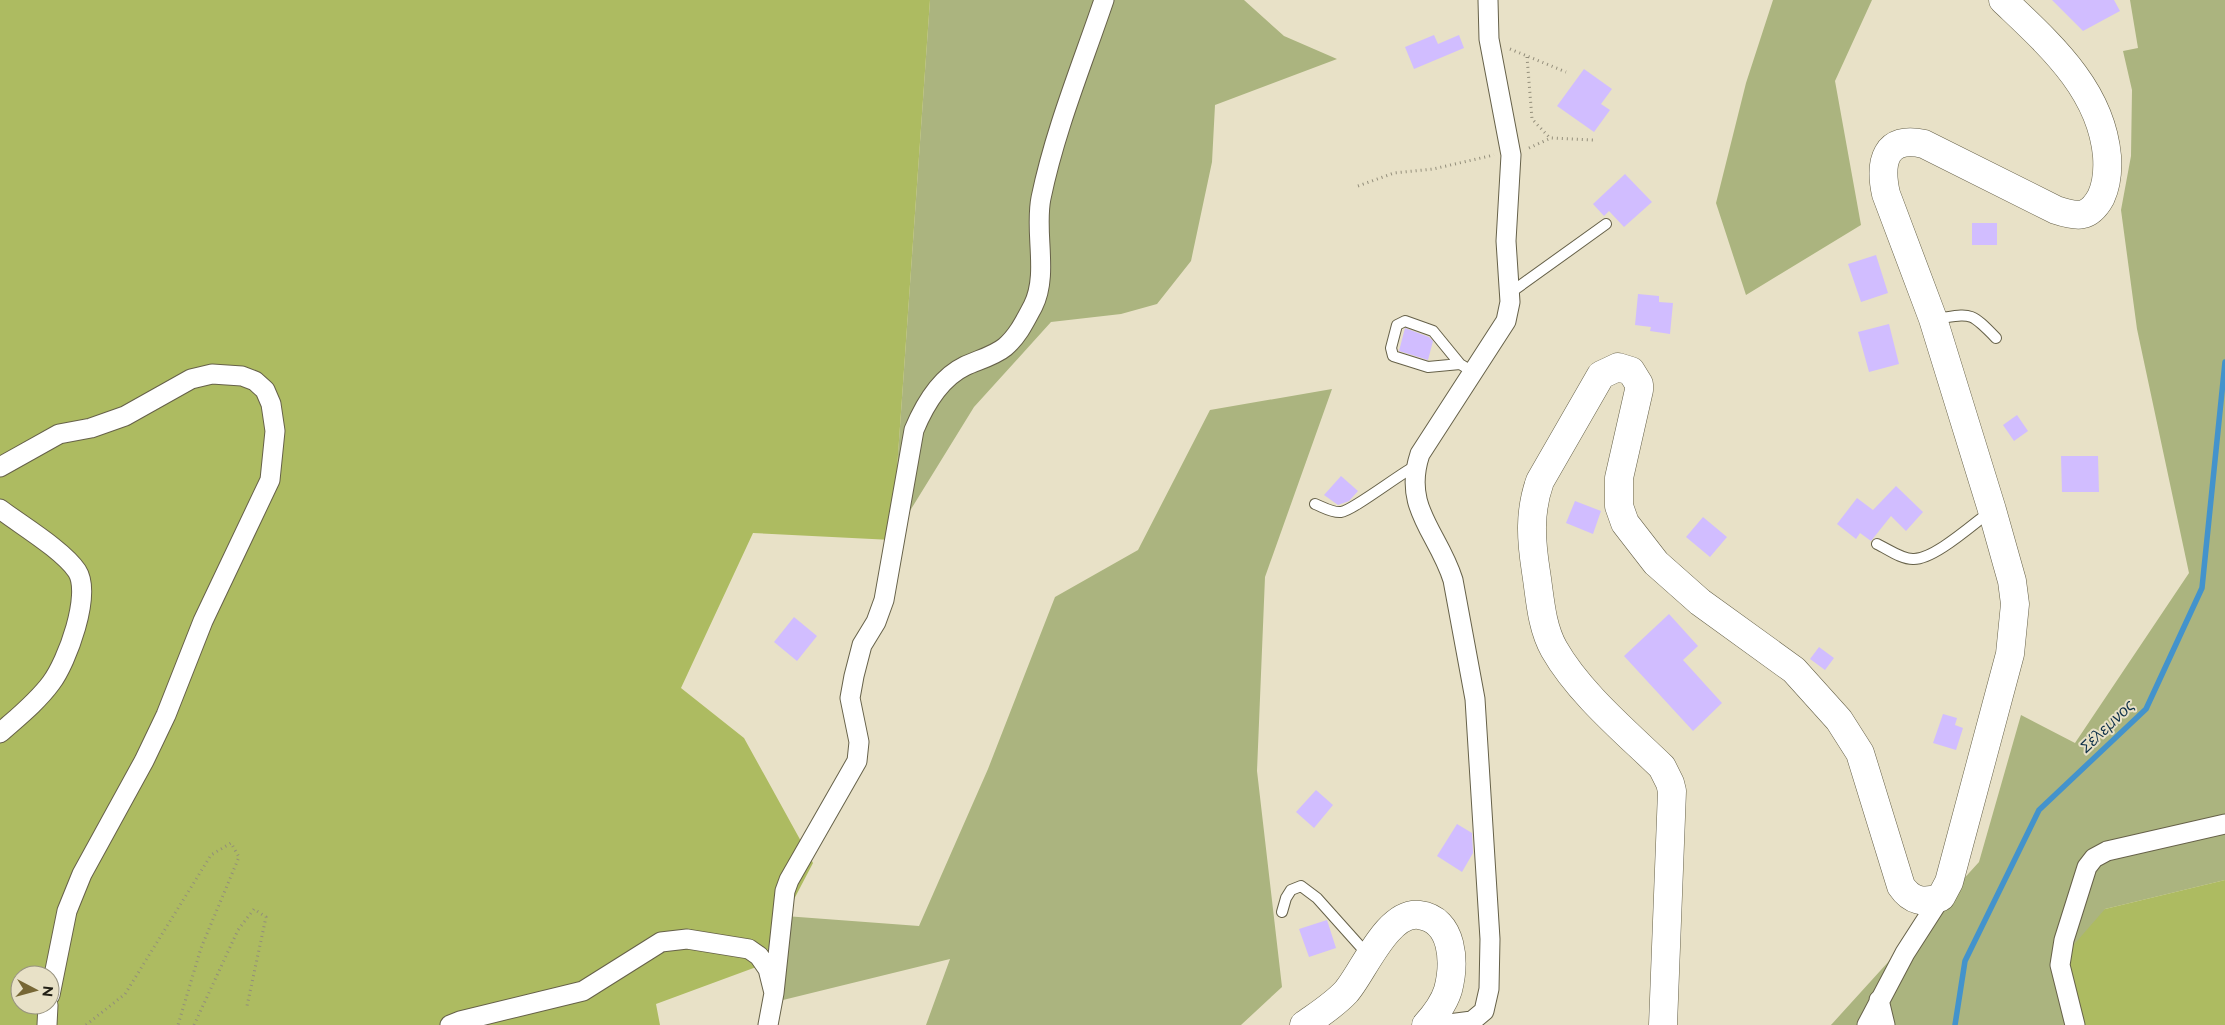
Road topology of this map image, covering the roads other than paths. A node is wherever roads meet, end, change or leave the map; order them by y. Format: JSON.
{"nodes":[{"id":1,"x":1104,"y":0,"type":"edge"},
{"id":2,"x":1488,"y":0,"type":"edge"},
{"id":3,"x":2003,"y":0,"type":"edge"},
{"id":4,"x":1606,"y":224,"type":"dead end"},
{"id":5,"x":1510,"y":293,"type":"junction"},
{"id":6,"x":1933,"y":319,"type":"junction"},
{"id":7,"x":1996,"y":338,"type":"dead end"},
{"id":8,"x":1466,"y":368,"type":"junction"},
{"id":9,"x":1417,"y":465,"type":"junction"},
{"id":10,"x":0,"y":467,"type":"edge"},
{"id":11,"x":1315,"y":504,"type":"dead end"},
{"id":12,"x":0,"y":509,"type":"edge"},
{"id":13,"x":1992,"y":510,"type":"junction"},
{"id":14,"x":1877,"y":544,"type":"dead end"},
{"id":15,"x":0,"y":733,"type":"edge"},
{"id":16,"x":2225,"y":824,"type":"edge"},
{"id":17,"x":1941,"y":897,"type":"junction"},
{"id":18,"x":1282,"y":912,"type":"dead end"},
{"id":19,"x":1369,"y":956,"type":"junction"},
{"id":20,"x":56,"y":965,"type":"edge"},
{"id":21,"x":774,"y":993,"type":"junction"},
{"id":22,"x":1879,"y":1000,"type":"junction"},
{"id":23,"x":450,"y":1025,"type":"edge"},
{"id":24,"x":768,"y":1025,"type":"edge"},
{"id":25,"x":1304,"y":1025,"type":"edge"},
{"id":26,"x":1426,"y":1025,"type":"edge"},
{"id":27,"x":1441,"y":1025,"type":"edge"},
{"id":28,"x":1663,"y":1025,"type":"edge"},
{"id":29,"x":1867,"y":1025,"type":"edge"},
{"id":30,"x":1885,"y":1025,"type":"edge"},
{"id":31,"x":2075,"y":1025,"type":"edge"}],
"edges":[{"from":1,"to":21,"type":"street"},
{"from":2,"to":5,"type":"street"},
{"from":3,"to":6,"type":"main road"},
{"from":4,"to":5,"type":"lane"},
{"from":5,"to":8,"type":"street"},
{"from":6,"to":7,"type":"lane"},
{"from":6,"to":13,"type":"main road"},
{"from":8,"to":8,"type":"lane"},
{"from":8,"to":9,"type":"street"},
{"from":9,"to":11,"type":"lane"},
{"from":9,"to":27,"type":"street"},
{"from":10,"to":20,"type":"street"},
{"from":12,"to":15,"type":"street"},
{"from":13,"to":14,"type":"lane"},
{"from":13,"to":17,"type":"main road"},
{"from":16,"to":31,"type":"street"},
{"from":17,"to":22,"type":"street"},
{"from":17,"to":28,"type":"main road"},
{"from":18,"to":19,"type":"lane"},
{"from":19,"to":25,"type":"main road"},
{"from":19,"to":26,"type":"main road"},
{"from":21,"to":23,"type":"street"},
{"from":21,"to":24,"type":"street"},
{"from":22,"to":29,"type":"street"},
{"from":22,"to":30,"type":"street"}]}
